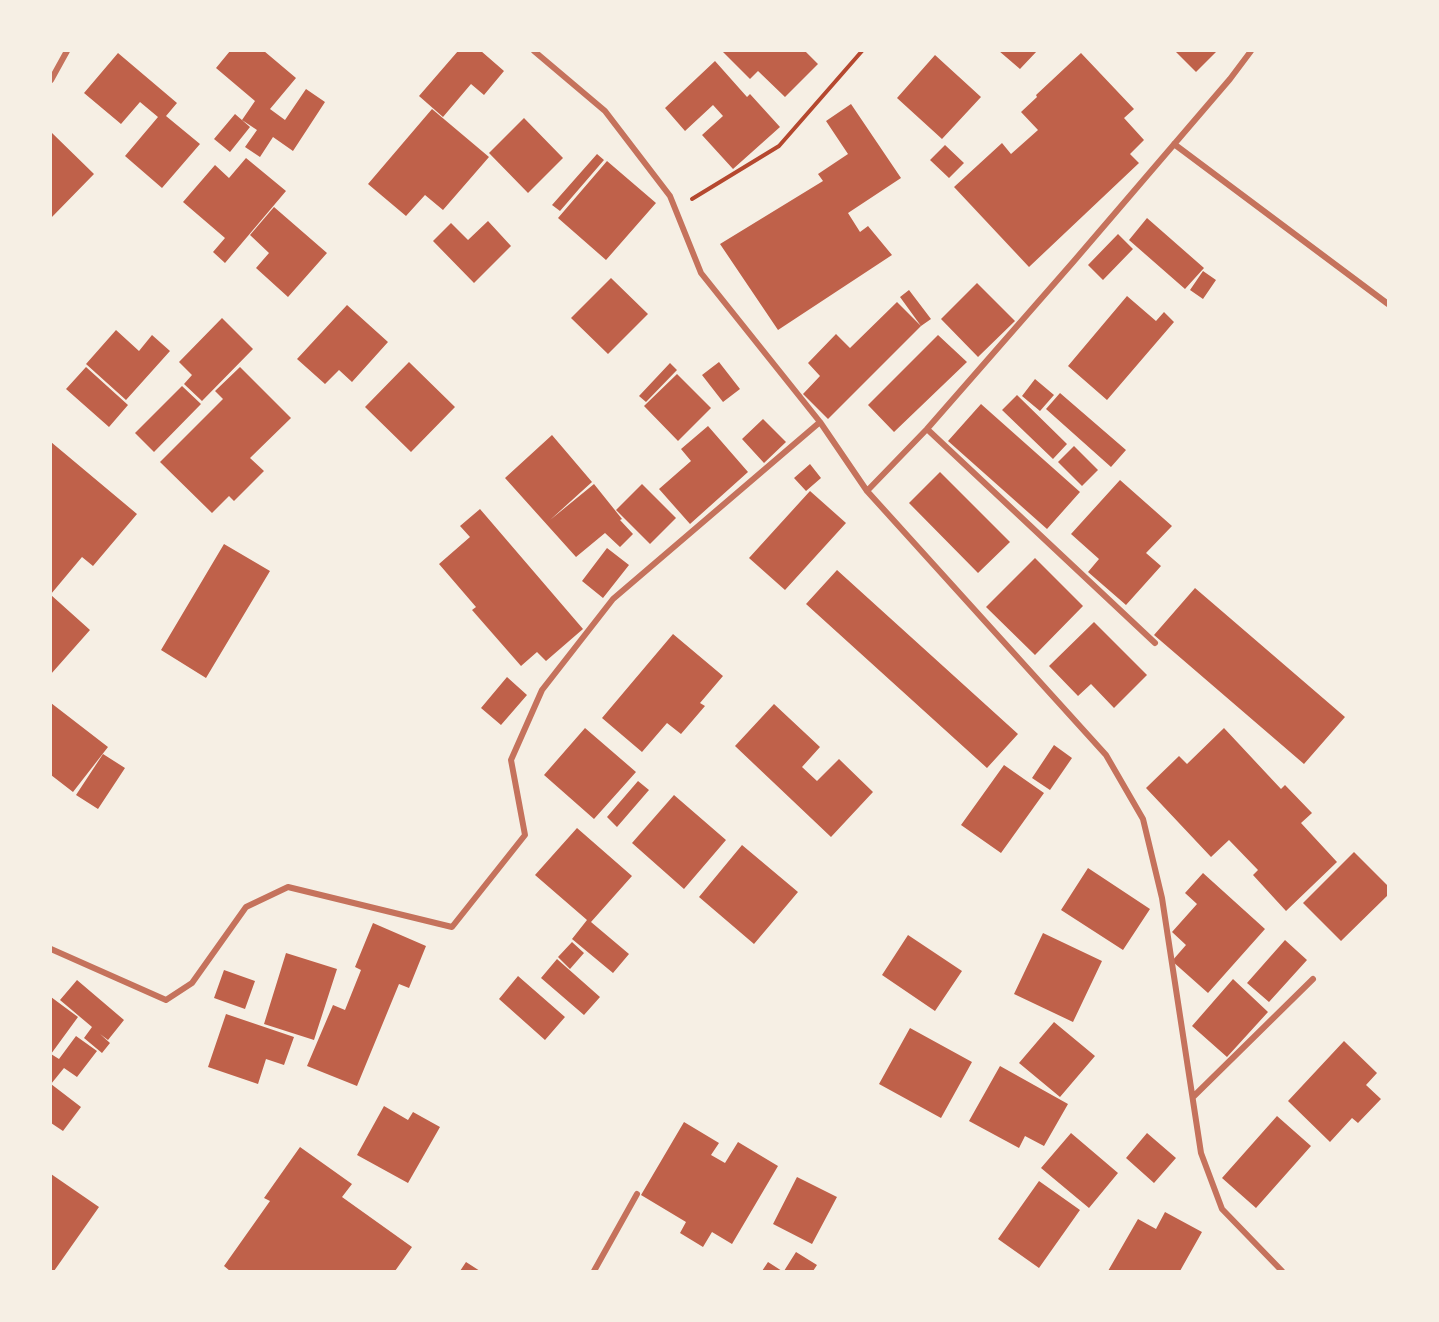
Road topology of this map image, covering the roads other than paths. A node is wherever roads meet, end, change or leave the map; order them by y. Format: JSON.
{"nodes":[{"id":1,"x":67,"y":51,"type":"edge"},
{"id":2,"x":534,"y":51,"type":"edge"},
{"id":3,"x":1251,"y":51,"type":"edge"},
{"id":4,"x":51,"y":80,"type":"edge"},
{"id":5,"x":1174,"y":144,"type":"junction"},
{"id":6,"x":1388,"y":304,"type":"edge"},
{"id":7,"x":820,"y":422,"type":"junction"},
{"id":8,"x":927,"y":429,"type":"junction"},
{"id":9,"x":867,"y":491,"type":"junction"},
{"id":10,"x":1155,"y":643,"type":"dead end"},
{"id":11,"x":51,"y":949,"type":"edge"},
{"id":12,"x":1313,"y":979,"type":"dead end"},
{"id":13,"x":1193,"y":1097,"type":"junction"},
{"id":14,"x":637,"y":1194,"type":"dead end"},
{"id":15,"x":594,"y":1271,"type":"edge"},
{"id":16,"x":1282,"y":1271,"type":"edge"}],
"edges":[{"from":1,"to":4,"type":"street"},
{"from":2,"to":7,"type":"street"},
{"from":3,"to":5,"type":"street"},
{"from":5,"to":6,"type":"street"},
{"from":5,"to":8,"type":"street"},
{"from":7,"to":9,"type":"street"},
{"from":7,"to":11,"type":"street"},
{"from":8,"to":9,"type":"street"},
{"from":8,"to":10,"type":"street"},
{"from":9,"to":13,"type":"street"},
{"from":12,"to":13,"type":"street"},
{"from":13,"to":16,"type":"street"},
{"from":14,"to":15,"type":"street"}]}
